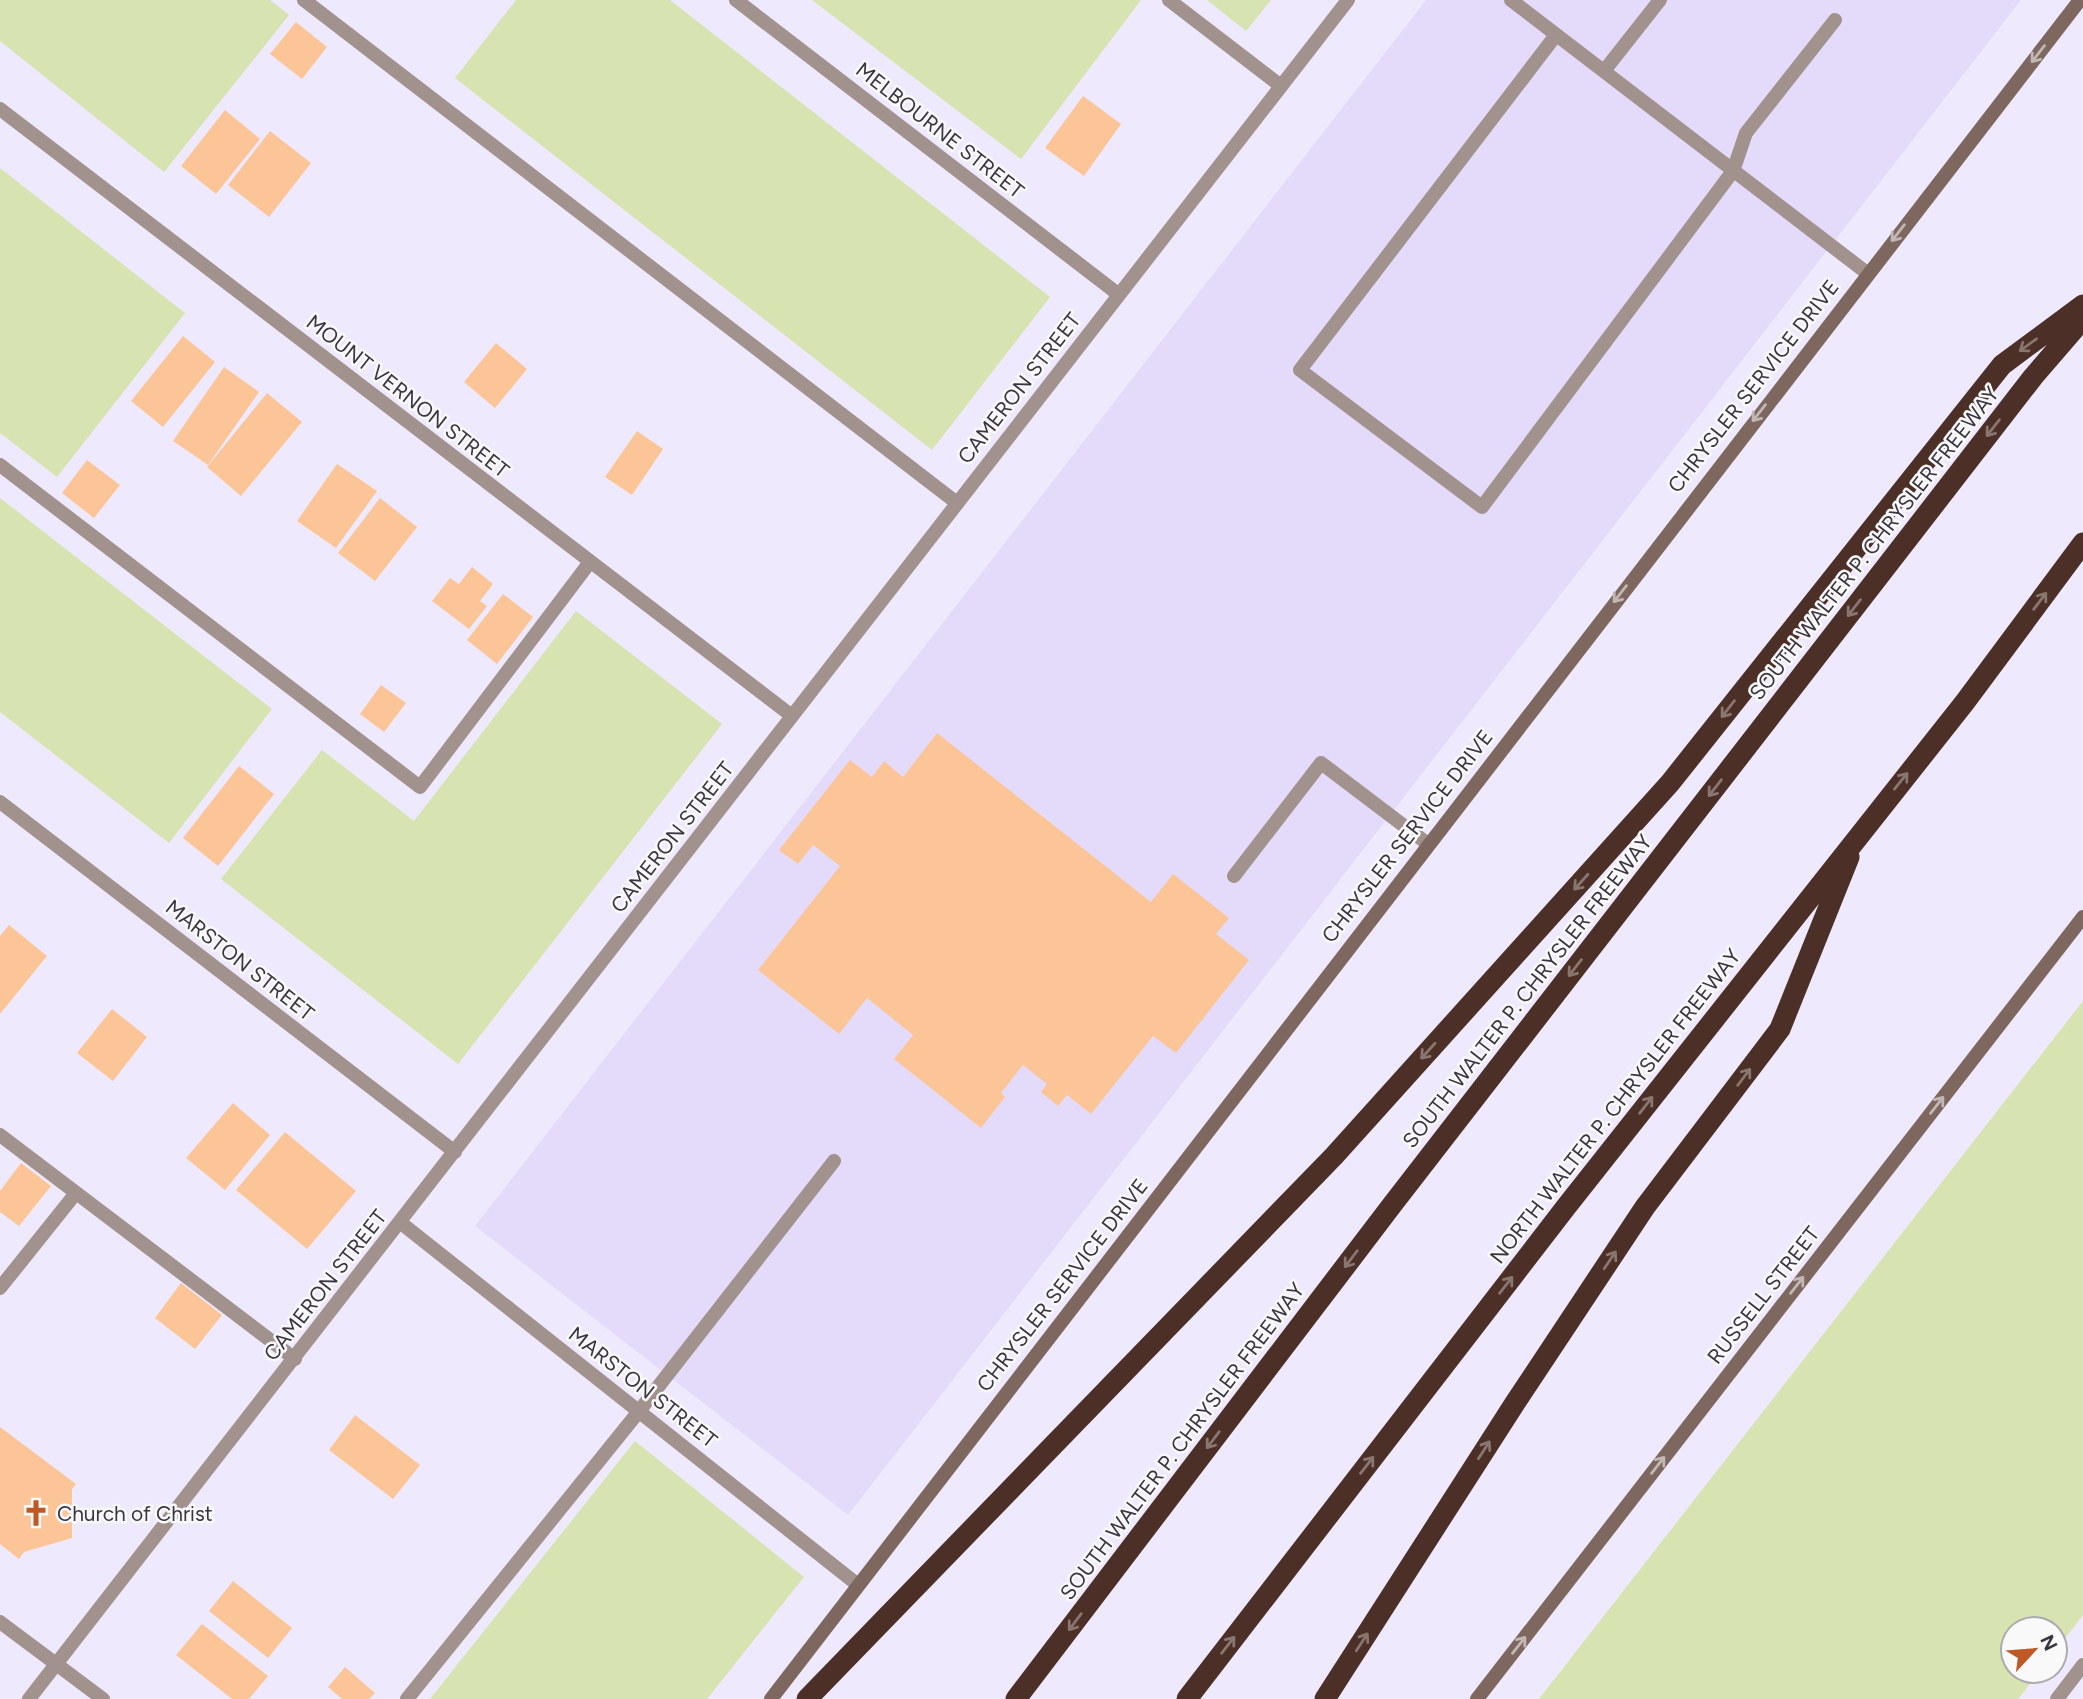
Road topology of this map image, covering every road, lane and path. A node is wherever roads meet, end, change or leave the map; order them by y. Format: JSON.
{"nodes":[{"id":1,"x":304,"y":0,"type":"edge"},
{"id":2,"x":736,"y":0,"type":"edge"},
{"id":3,"x":1168,"y":0,"type":"edge"},
{"id":4,"x":1348,"y":0,"type":"edge"},
{"id":5,"x":1511,"y":0,"type":"edge"},
{"id":6,"x":1660,"y":0,"type":"edge"},
{"id":7,"x":2080,"y":0,"type":"edge"},
{"id":8,"x":1835,"y":20,"type":"dead end"},
{"id":9,"x":1556,"y":35,"type":"junction"},
{"id":10,"x":1604,"y":71,"type":"junction"},
{"id":11,"x":1281,"y":86,"type":"junction"},
{"id":12,"x":0,"y":109,"type":"edge"},
{"id":13,"x":1733,"y":170,"type":"junction"},
{"id":14,"x":1867,"y":273,"type":"junction"},
{"id":15,"x":1118,"y":294,"type":"junction"},
{"id":16,"x":2083,"y":305,"type":"edge"},
{"id":17,"x":2083,"y":319,"type":"edge"},
{"id":18,"x":0,"y":465,"type":"edge"},
{"id":19,"x":957,"y":503,"type":"junction"},
{"id":20,"x":2083,"y":543,"type":"edge"},
{"id":21,"x":590,"y":562,"type":"junction"},
{"id":22,"x":792,"y":716,"type":"junction"},
{"id":23,"x":1,"y":804,"type":"edge"},
{"id":24,"x":1858,"y":835,"type":"junction"},
{"id":25,"x":1428,"y":844,"type":"junction"},
{"id":26,"x":1234,"y":876,"type":"dead end"},
{"id":27,"x":2083,"y":917,"type":"edge"},
{"id":28,"x":0,"y":1135,"type":"edge"},
{"id":29,"x":455,"y":1152,"type":"junction"},
{"id":30,"x":834,"y":1161,"type":"dead end"},
{"id":31,"x":76,"y":1193,"type":"junction"},
{"id":32,"x":401,"y":1223,"type":"junction"},
{"id":33,"x":0,"y":1288,"type":"edge"},
{"id":34,"x":295,"y":1359,"type":"junction"},
{"id":35,"x":640,"y":1410,"type":"junction"},
{"id":36,"x":858,"y":1585,"type":"junction"},
{"id":37,"x":0,"y":1622,"type":"edge"},
{"id":38,"x":56,"y":1664,"type":"junction"},
{"id":39,"x":2083,"y":1665,"type":"edge"},
{"id":40,"x":29,"y":1699,"type":"edge"},
{"id":41,"x":103,"y":1699,"type":"edge"},
{"id":42,"x":407,"y":1699,"type":"edge"},
{"id":43,"x":771,"y":1699,"type":"edge"},
{"id":44,"x":807,"y":1699,"type":"edge"},
{"id":45,"x":1016,"y":1699,"type":"edge"},
{"id":46,"x":1187,"y":1699,"type":"edge"},
{"id":47,"x":1325,"y":1699,"type":"edge"},
{"id":48,"x":1477,"y":1699,"type":"edge"},
{"id":49,"x":2057,"y":1699,"type":"edge"}],
"edges":[{"from":1,"to":19,"type":"street"},
{"from":2,"to":15,"type":"street","name":"MELBOURNE STREET"},
{"from":3,"to":11,"type":"street"},
{"from":4,"to":11,"type":"street","name":"CAMERON STREET"},
{"from":5,"to":9,"type":"street"},
{"from":6,"to":10,"type":"street"},
{"from":7,"to":14,"type":"street","name":"CHRYSLER SERVICE DRIVE","one_way":true},
{"from":8,"to":13,"type":"street"},
{"from":9,"to":10,"type":"street"},
{"from":9,"to":13,"type":"street"},
{"from":10,"to":13,"type":"street"},
{"from":11,"to":15,"type":"street","name":"CAMERON STREET"},
{"from":12,"to":21,"type":"street","name":"MOUNT VERNON STREET"},
{"from":13,"to":14,"type":"street"},
{"from":14,"to":25,"type":"street","name":"CHRYSLER SERVICE DRIVE","one_way":true},
{"from":15,"to":19,"type":"street","name":"CAMERON STREET"},
{"from":16,"to":44,"type":"highway","one_way":true},
{"from":17,"to":45,"type":"highway","name":"SOUTH WALTER P. CHRYSLER FREEWAY","one_way":true},
{"from":18,"to":21,"type":"street"},
{"from":19,"to":22,"type":"street","name":"CAMERON STREET"},
{"from":24,"to":20,"type":"highway","name":"NORTH WALTER P. CHRYSLER FREEWAY","one_way":true},
{"from":21,"to":22,"type":"street","name":"MOUNT VERNON STREET"},
{"from":22,"to":29,"type":"street","name":"CAMERON STREET"},
{"from":23,"to":29,"type":"street","name":"MARSTON STREET"},
{"from":46,"to":24,"type":"highway","name":"NORTH WALTER P. CHRYSLER FREEWAY","one_way":true},
{"from":47,"to":24,"type":"highway","one_way":true},
{"from":25,"to":26,"type":"street"},
{"from":25,"to":36,"type":"street","name":"CHRYSLER SERVICE DRIVE"},
{"from":48,"to":27,"type":"street","name":"RUSSELL STREET","one_way":true},
{"from":28,"to":31,"type":"street"},
{"from":29,"to":32,"type":"street","name":"CAMERON STREET"},
{"from":30,"to":35,"type":"street"},
{"from":31,"to":33,"type":"street"},
{"from":31,"to":34,"type":"street"},
{"from":32,"to":34,"type":"street","name":"CAMERON STREET"},
{"from":32,"to":35,"type":"street","name":"MARSTON STREET"},
{"from":34,"to":38,"type":"street","name":"CAMERON STREET"},
{"from":35,"to":36,"type":"street","name":"MARSTON STREET"},
{"from":35,"to":42,"type":"street"},
{"from":36,"to":43,"type":"street","name":"CHRYSLER SERVICE DRIVE"},
{"from":37,"to":38,"type":"street"},
{"from":38,"to":40,"type":"street","name":"CAMERON STREET"},
{"from":38,"to":41,"type":"street"},
{"from":39,"to":49,"type":"street"}]}
